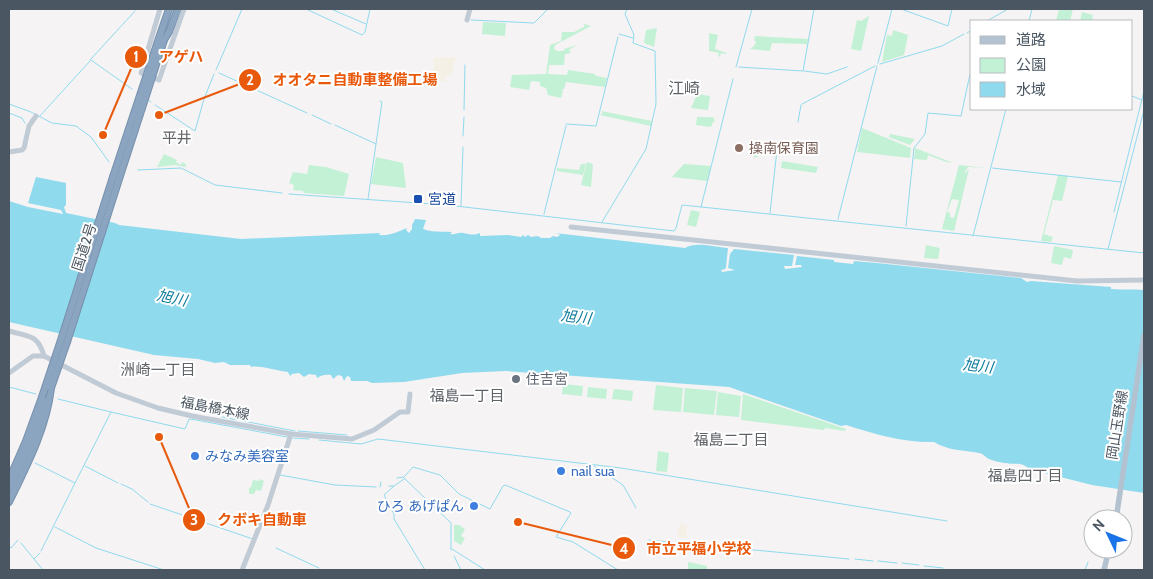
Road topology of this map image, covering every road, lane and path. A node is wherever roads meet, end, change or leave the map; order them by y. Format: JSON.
{"nodes":[{"id":1,"x":160,"y":9,"type":"edge"},
{"id":2,"x":167,"y":9,"type":"edge"},
{"id":3,"x":174,"y":9,"type":"edge"},
{"id":4,"x":178,"y":9,"type":"edge"},
{"id":5,"x":184,"y":9,"type":"edge"},
{"id":6,"x":470,"y":9,"type":"edge"},
{"id":7,"x":468,"y":20,"type":"dead end"},
{"id":8,"x":161,"y":39,"type":"junction"},
{"id":9,"x":36,"y":116,"type":"dead end"},
{"id":10,"x":9,"y":152,"type":"edge"},
{"id":11,"x":571,"y":227,"type":"dead end"},
{"id":12,"x":1144,"y":280,"type":"edge"},
{"id":13,"x":9,"y":332,"type":"edge"},
{"id":14,"x":1144,"y":335,"type":"edge"},
{"id":15,"x":44,"y":356,"type":"junction"},
{"id":16,"x":9,"y":373,"type":"edge"},
{"id":17,"x":51,"y":388,"type":"junction"},
{"id":18,"x":410,"y":394,"type":"dead end"},
{"id":19,"x":42,"y":398,"type":"junction"},
{"id":20,"x":291,"y":434,"type":"junction"},
{"id":21,"x":9,"y":470,"type":"edge"},
{"id":22,"x":9,"y":480,"type":"edge"},
{"id":23,"x":9,"y":489,"type":"edge"},
{"id":24,"x":9,"y":502,"type":"edge"},
{"id":25,"x":1118,"y":509,"type":"edge"},
{"id":26,"x":242,"y":570,"type":"edge"}],
"edges":[{"from":1,"to":5,"type":"street"},
{"from":2,"to":8,"type":"highway","name":"国道2号"},
{"from":3,"to":8,"type":"highway","name":"国道2号"},
{"from":4,"to":8,"type":"highway"},
{"from":6,"to":7,"type":"street"},
{"from":8,"to":17,"type":"highway","name":"国道2号","bridge":true},
{"from":8,"to":19,"type":"highway","name":"国道2号","bridge":true},
{"from":9,"to":10,"type":"street"},
{"from":11,"to":12,"type":"street"},
{"from":13,"to":15,"type":"street"},
{"from":14,"to":25,"type":"main road","name":"岡山玉野線"},
{"from":15,"to":16,"type":"street"},
{"from":15,"to":20,"type":"street","name":"福島橋本線"},
{"from":17,"to":23,"type":"highway","name":"国道2号"},
{"from":17,"to":24,"type":"highway"},
{"from":18,"to":20,"type":"street","name":"福島橋本線"},
{"from":19,"to":21,"type":"highway"},
{"from":19,"to":22,"type":"highway","name":"国道2号"},
{"from":20,"to":26,"type":"street"}]}
